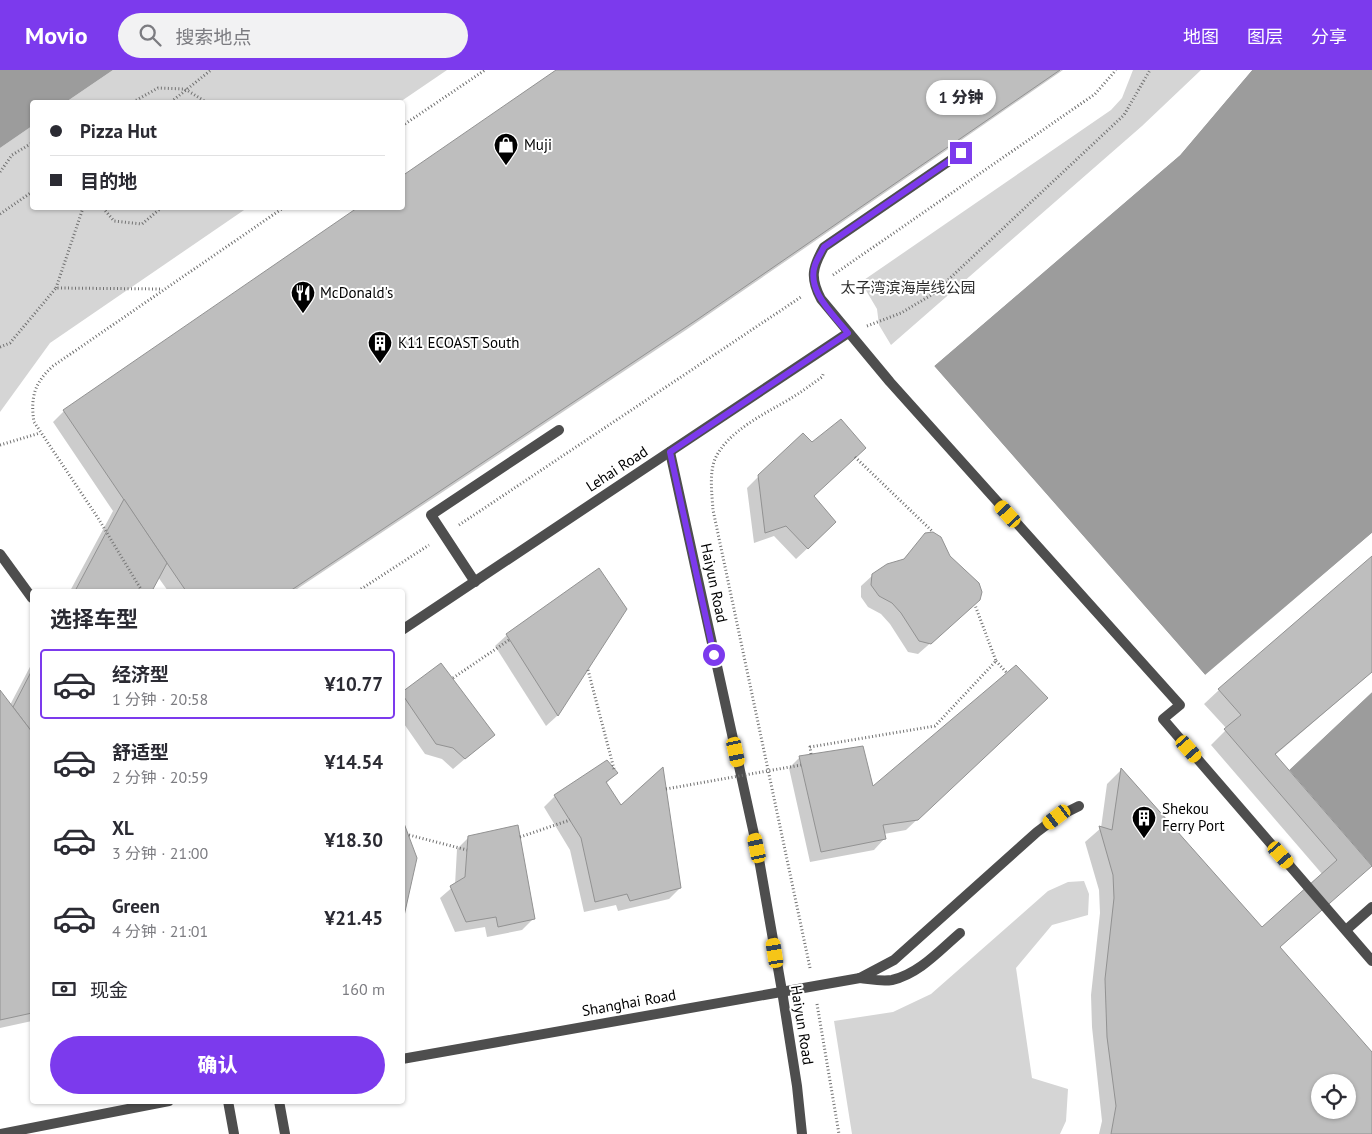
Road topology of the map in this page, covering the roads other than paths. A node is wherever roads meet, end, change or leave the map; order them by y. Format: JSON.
{"nodes":[{"id":1,"x":961,"y":153,"type":"dead end"},
{"id":2,"x":848,"y":333,"type":"junction"},
{"id":3,"x":559,"y":430,"type":"dead end"},
{"id":4,"x":670,"y":452,"type":"junction"},
{"id":5,"x":0,"y":554,"type":"edge"},
{"id":6,"x":475,"y":582,"type":"junction"},
{"id":7,"x":30,"y":595,"type":"edge"},
{"id":8,"x":405,"y":628,"type":"edge"},
{"id":9,"x":1079,"y":806,"type":"dead end"},
{"id":10,"x":1372,"y":907,"type":"edge"},
{"id":11,"x":1346,"y":930,"type":"junction"},
{"id":12,"x":960,"y":933,"type":"dead end"},
{"id":13,"x":1372,"y":961,"type":"edge"},
{"id":14,"x":860,"y":978,"type":"junction"},
{"id":15,"x":782,"y":991,"type":"junction"},
{"id":16,"x":405,"y":1058,"type":"edge"},
{"id":17,"x":154,"y":1104,"type":"edge"},
{"id":18,"x":229,"y":1104,"type":"edge"},
{"id":19,"x":280,"y":1104,"type":"edge"},
{"id":20,"x":0,"y":1134,"type":"edge"},
{"id":21,"x":234,"y":1134,"type":"edge"},
{"id":22,"x":285,"y":1134,"type":"edge"},
{"id":23,"x":802,"y":1134,"type":"edge"}],
"edges":[{"from":1,"to":2,"type":"street"},
{"from":2,"to":4,"type":"street","name":"Lehai Road"},
{"from":2,"to":11,"type":"street"},
{"from":3,"to":6,"type":"street"},
{"from":4,"to":6,"type":"street","name":"Lehai Road"},
{"from":4,"to":15,"type":"street","name":"Haiyun Road"},
{"from":5,"to":7,"type":"street"},
{"from":6,"to":8,"type":"street","name":"Lehai Road"},
{"from":9,"to":14,"type":"street"},
{"from":10,"to":11,"type":"street"},
{"from":11,"to":13,"type":"street"},
{"from":12,"to":14,"type":"street"},
{"from":14,"to":15,"type":"street","name":"Shanghai Road"},
{"from":15,"to":16,"type":"street","name":"Shanghai Road"},
{"from":15,"to":23,"type":"street","name":"Haiyun Road"},
{"from":17,"to":20,"type":"street"},
{"from":18,"to":21,"type":"street"},
{"from":19,"to":22,"type":"street"}]}
